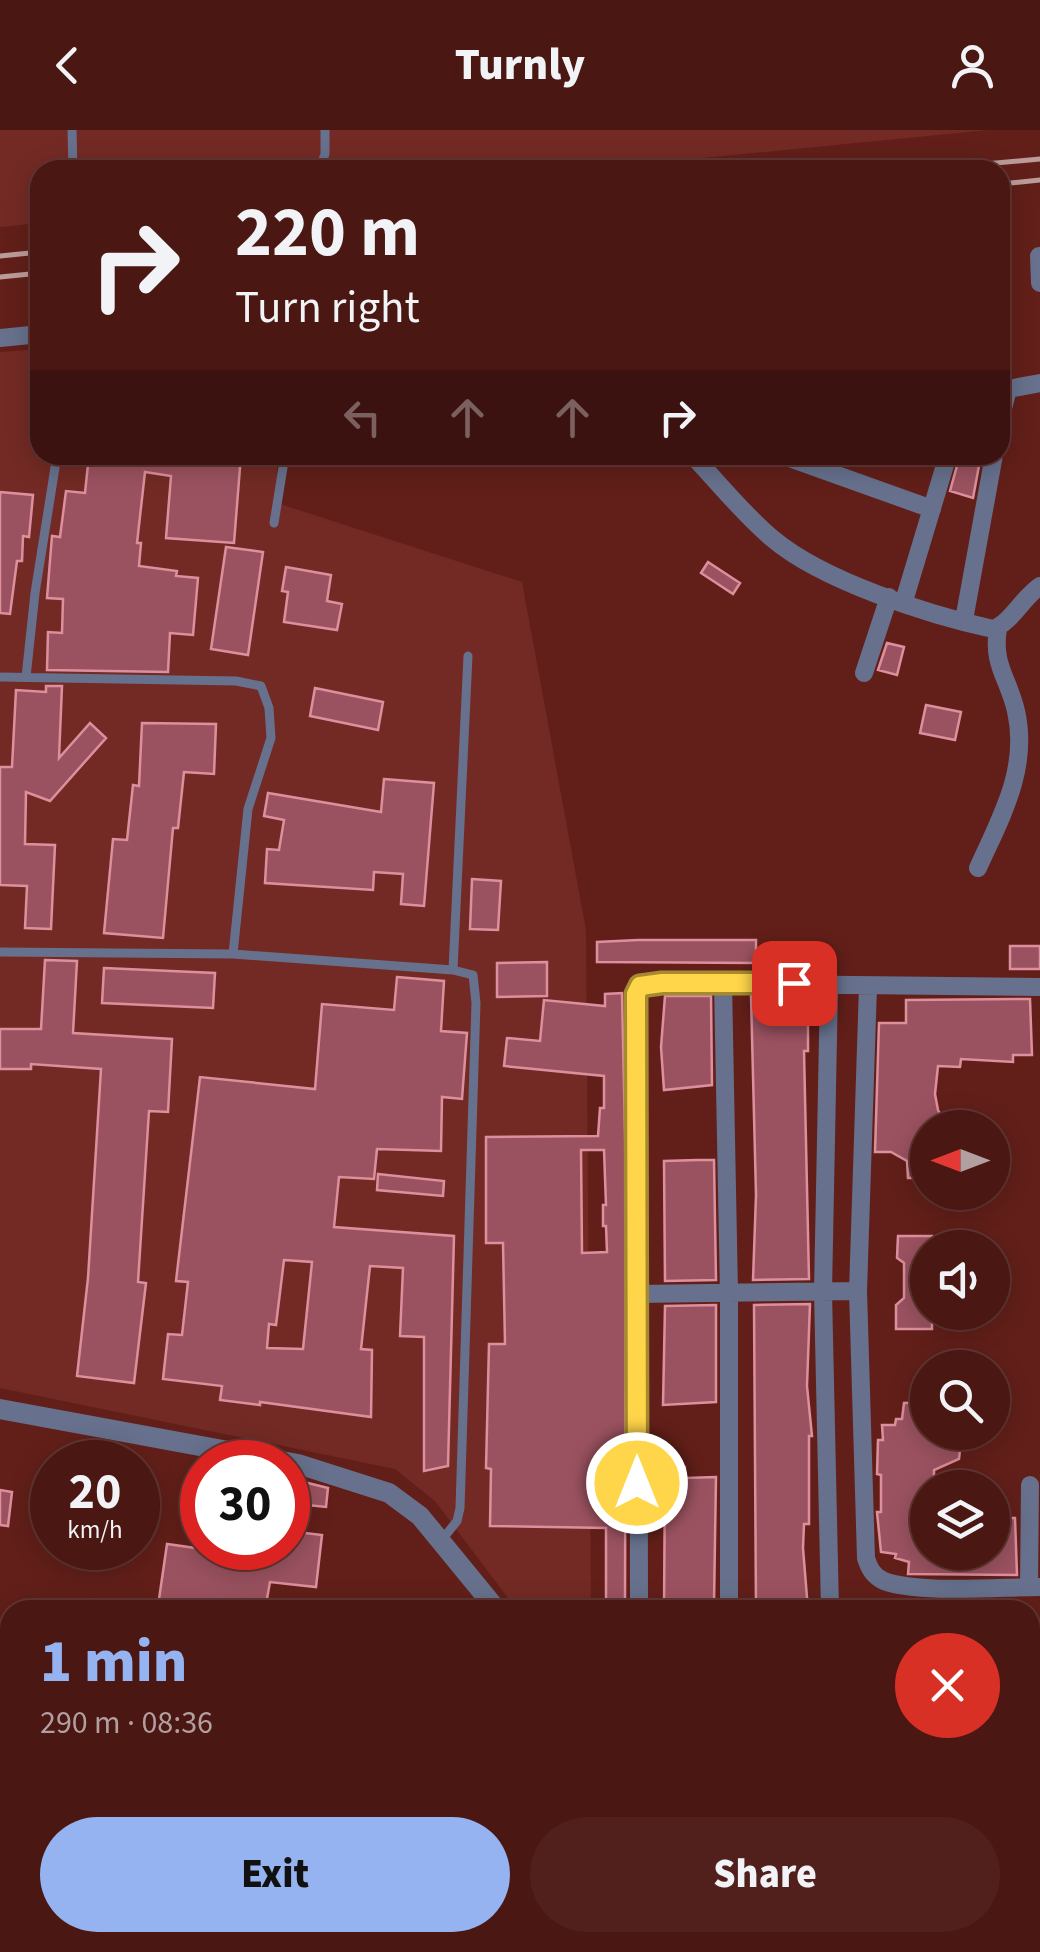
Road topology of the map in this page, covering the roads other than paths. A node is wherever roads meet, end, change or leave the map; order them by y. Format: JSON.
{"nodes":[{"id":1,"x":72,"y":130,"type":"edge"},
{"id":2,"x":325,"y":130,"type":"edge"},
{"id":3,"x":73,"y":160,"type":"edge"},
{"id":4,"x":323,"y":160,"type":"edge"},
{"id":5,"x":1039,"y":256,"type":"edge"},
{"id":6,"x":1040,"y":283,"type":"edge"},
{"id":7,"x":30,"y":335,"type":"edge"},
{"id":8,"x":0,"y":338,"type":"edge"},
{"id":9,"x":1040,"y":382,"type":"edge"},
{"id":10,"x":1010,"y":387,"type":"edge"},
{"id":11,"x":55,"y":465,"type":"edge"},
{"id":12,"x":284,"y":465,"type":"edge"},
{"id":13,"x":702,"y":465,"type":"edge"},
{"id":14,"x":809,"y":465,"type":"edge"},
{"id":15,"x":945,"y":465,"type":"edge"},
{"id":16,"x":992,"y":465,"type":"edge"},
{"id":17,"x":932,"y":509,"type":"junction"},
{"id":18,"x":274,"y":523,"type":"dead end"},
{"id":19,"x":1040,"y":586,"type":"edge"},
{"id":20,"x":896,"y":599,"type":"junction"},
{"id":21,"x":964,"y":620,"type":"junction"},
{"id":22,"x":998,"y":628,"type":"junction"},
{"id":23,"x":468,"y":656,"type":"dead end"},
{"id":24,"x":864,"y":673,"type":"dead end"},
{"id":25,"x":0,"y":677,"type":"edge"},
{"id":26,"x":26,"y":678,"type":"junction"},
{"id":27,"x":978,"y":868,"type":"dead end"},
{"id":28,"x":0,"y":952,"type":"edge"},
{"id":29,"x":232,"y":954,"type":"junction"},
{"id":30,"x":453,"y":970,"type":"junction"},
{"id":31,"x":724,"y":983,"type":"junction"},
{"id":32,"x":829,"y":986,"type":"junction"},
{"id":33,"x":868,"y":986,"type":"junction"},
{"id":34,"x":1040,"y":986,"type":"edge"},
{"id":35,"x":824,"y":1292,"type":"junction"},
{"id":36,"x":858,"y":1292,"type":"junction"},
{"id":37,"x":729,"y":1293,"type":"junction"},
{"id":38,"x":638,"y":1294,"type":"junction"},
{"id":39,"x":0,"y":1409,"type":"edge"},
{"id":40,"x":1030,"y":1484,"type":"dead end"},
{"id":41,"x":441,"y":1540,"type":"junction"},
{"id":42,"x":1035,"y":1586,"type":"edge"},
{"id":43,"x":489,"y":1600,"type":"edge"},
{"id":44,"x":639,"y":1600,"type":"edge"},
{"id":45,"x":728,"y":1600,"type":"edge"},
{"id":46,"x":830,"y":1600,"type":"edge"}],
"edges":[{"from":1,"to":3,"type":"lane"},
{"from":2,"to":4,"type":"lane"},
{"from":5,"to":6,"type":"street"},
{"from":7,"to":8,"type":"street"},
{"from":9,"to":10,"type":"street"},
{"from":11,"to":26,"type":"lane"},
{"from":12,"to":18,"type":"lane"},
{"from":13,"to":20,"type":"street"},
{"from":14,"to":17,"type":"street"},
{"from":15,"to":17,"type":"street"},
{"from":16,"to":21,"type":"street"},
{"from":17,"to":20,"type":"street"},
{"from":19,"to":22,"type":"street"},
{"from":20,"to":21,"type":"street"},
{"from":20,"to":24,"type":"street"},
{"from":21,"to":22,"type":"street"},
{"from":22,"to":27,"type":"street"},
{"from":23,"to":30,"type":"lane"},
{"from":25,"to":26,"type":"lane"},
{"from":26,"to":29,"type":"lane"},
{"from":28,"to":29,"type":"lane"},
{"from":29,"to":30,"type":"lane"},
{"from":30,"to":41,"type":"lane"},
{"from":31,"to":32,"type":"street"},
{"from":31,"to":37,"type":"street"},
{"from":31,"to":38,"type":"street"},
{"from":32,"to":33,"type":"street"},
{"from":32,"to":35,"type":"street"},
{"from":33,"to":34,"type":"street"},
{"from":33,"to":36,"type":"street"},
{"from":35,"to":36,"type":"street"},
{"from":35,"to":37,"type":"street"},
{"from":35,"to":46,"type":"street"},
{"from":36,"to":42,"type":"street"},
{"from":37,"to":38,"type":"street"},
{"from":37,"to":45,"type":"street"},
{"from":38,"to":44,"type":"street"},
{"from":39,"to":41,"type":"street"},
{"from":40,"to":42,"type":"street"},
{"from":41,"to":43,"type":"street"}]}
